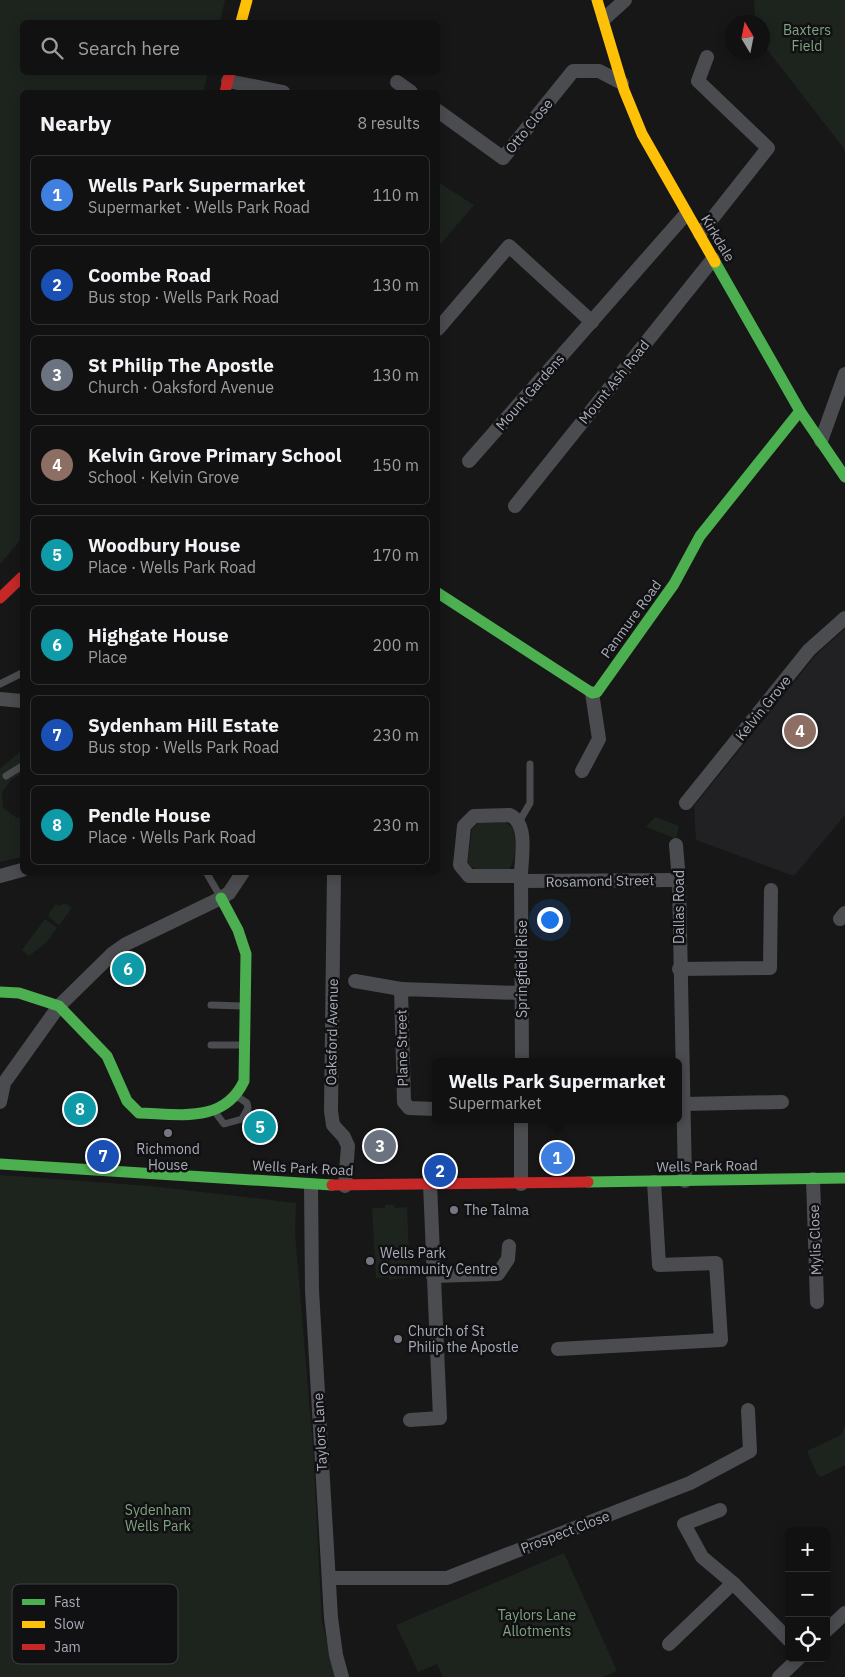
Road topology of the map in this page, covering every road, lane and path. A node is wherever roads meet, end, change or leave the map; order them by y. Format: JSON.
{"nodes":[{"id":1,"x":247,"y":0,"type":"edge"},
{"id":2,"x":597,"y":0,"type":"edge"},
{"id":3,"x":625,"y":0,"type":"edge"},
{"id":4,"x":604,"y":19,"type":"junction"},
{"id":5,"x":242,"y":20,"type":"edge"},
{"id":6,"x":707,"y":57,"type":"dead end"},
{"id":7,"x":228,"y":82,"type":"edge"},
{"id":8,"x":397,"y":82,"type":"dead end"},
{"id":9,"x":622,"y":83,"type":"junction"},
{"id":10,"x":272,"y":90,"type":"edge"},
{"id":11,"x":408,"y":90,"type":"edge"},
{"id":12,"x":440,"y":112,"type":"edge"},
{"id":13,"x":686,"y":214,"type":"junction"},
{"id":14,"x":700,"y":234,"type":"junction"},
{"id":15,"x":713,"y":258,"type":"junction"},
{"id":16,"x":592,"y":322,"type":"junction"},
{"id":17,"x":440,"y":328,"type":"edge"},
{"id":18,"x":845,"y":374,"type":"edge"},
{"id":19,"x":800,"y":411,"type":"junction"},
{"id":20,"x":821,"y":441,"type":"junction"},
{"id":21,"x":469,"y":462,"type":"dead end"},
{"id":22,"x":845,"y":477,"type":"edge"},
{"id":23,"x":515,"y":506,"type":"dead end"},
{"id":24,"x":20,"y":579,"type":"edge"},
{"id":25,"x":440,"y":594,"type":"edge"},
{"id":26,"x":0,"y":598,"type":"edge"},
{"id":27,"x":845,"y":618,"type":"edge"},
{"id":28,"x":20,"y":674,"type":"edge"},
{"id":29,"x":0,"y":684,"type":"edge"},
{"id":30,"x":592,"y":693,"type":"junction"},
{"id":31,"x":0,"y":699,"type":"edge"},
{"id":32,"x":20,"y":700,"type":"edge"},
{"id":33,"x":530,"y":764,"type":"dead end"},
{"id":34,"x":20,"y":767,"type":"edge"},
{"id":35,"x":582,"y":771,"type":"dead end"},
{"id":36,"x":6,"y":776,"type":"dead end"},
{"id":37,"x":686,"y":803,"type":"dead end"},
{"id":38,"x":519,"y":822,"type":"junction"},
{"id":39,"x":676,"y":845,"type":"dead end"},
{"id":40,"x":20,"y":871,"type":"edge"},
{"id":41,"x":208,"y":875,"type":"edge"},
{"id":42,"x":241,"y":875,"type":"edge"},
{"id":43,"x":334,"y":875,"type":"edge"},
{"id":44,"x":0,"y":876,"type":"edge"},
{"id":45,"x":521,"y":879,"type":"junction"},
{"id":46,"x":679,"y":880,"type":"junction"},
{"id":47,"x":771,"y":890,"type":"dead end"},
{"id":48,"x":221,"y":898,"type":"junction"},
{"id":49,"x":679,"y":969,"type":"junction"},
{"id":50,"x":355,"y":981,"type":"dead end"},
{"id":51,"x":401,"y":989,"type":"junction"},
{"id":52,"x":0,"y":992,"type":"edge"},
{"id":53,"x":521,"y":993,"type":"junction"},
{"id":54,"x":211,"y":1005,"type":"dead end"},
{"id":55,"x":58,"y":1006,"type":"junction"},
{"id":56,"x":246,"y":1006,"type":"junction"},
{"id":57,"x":211,"y":1045,"type":"dead end"},
{"id":58,"x":245,"y":1045,"type":"junction"},
{"id":59,"x":522,"y":1058,"type":"edge"},
{"id":60,"x":238,"y":1096,"type":"junction"},
{"id":61,"x":0,"y":1102,"type":"edge"},
{"id":62,"x":782,"y":1102,"type":"dead end"},
{"id":63,"x":684,"y":1104,"type":"junction"},
{"id":64,"x":432,"y":1109,"type":"edge"},
{"id":65,"x":215,"y":1112,"type":"junction"},
{"id":66,"x":521,"y":1123,"type":"edge"},
{"id":67,"x":0,"y":1164,"type":"edge"},
{"id":68,"x":845,"y":1178,"type":"edge"},
{"id":69,"x":813,"y":1179,"type":"junction"},
{"id":70,"x":685,"y":1181,"type":"junction"},
{"id":71,"x":654,"y":1182,"type":"junction"},
{"id":72,"x":430,"y":1184,"type":"junction"},
{"id":73,"x":521,"y":1184,"type":"junction"},
{"id":74,"x":311,"y":1185,"type":"junction"},
{"id":75,"x":345,"y":1186,"type":"junction"},
{"id":76,"x":509,"y":1246,"type":"dead end"},
{"id":77,"x":433,"y":1276,"type":"junction"},
{"id":78,"x":817,"y":1302,"type":"dead end"},
{"id":79,"x":558,"y":1348,"type":"dead end"},
{"id":80,"x":748,"y":1410,"type":"dead end"},
{"id":81,"x":410,"y":1420,"type":"dead end"},
{"id":82,"x":720,"y":1510,"type":"dead end"},
{"id":83,"x":329,"y":1578,"type":"junction"},
{"id":84,"x":734,"y":1583,"type":"junction"},
{"id":85,"x":845,"y":1613,"type":"edge"},
{"id":86,"x":830,"y":1627,"type":"edge"},
{"id":87,"x":785,"y":1636,"type":"edge"},
{"id":88,"x":669,"y":1644,"type":"dead end"},
{"id":89,"x":796,"y":1662,"type":"edge"},
{"id":90,"x":342,"y":1677,"type":"edge"},
{"id":91,"x":779,"y":1677,"type":"edge"}],
"edges":[{"from":1,"to":5,"type":"street"},
{"from":2,"to":4,"type":"street","name":"Kirkdale"},
{"from":3,"to":4,"type":"street"},
{"from":4,"to":9,"type":"street","name":"Kirkdale"},
{"from":6,"to":14,"type":"street"},
{"from":7,"to":10,"type":"street"},
{"from":8,"to":11,"type":"street"},
{"from":9,"to":12,"type":"street","name":"Otto Close"},
{"from":9,"to":13,"type":"street","name":"Kirkdale"},
{"from":13,"to":14,"type":"street","name":"Kirkdale"},
{"from":13,"to":16,"type":"street","name":"Mount Gardens"},
{"from":14,"to":15,"type":"street","name":"Kirkdale"},
{"from":15,"to":19,"type":"street","name":"Kirkdale"},
{"from":15,"to":23,"type":"street","name":"Mount Ash Road"},
{"from":16,"to":17,"type":"street"},
{"from":16,"to":21,"type":"street","name":"Mount Gardens"},
{"from":18,"to":20,"type":"street"},
{"from":19,"to":20,"type":"street","name":"Kirkdale"},
{"from":19,"to":30,"type":"street","name":"Panmure Road"},
{"from":20,"to":22,"type":"street","name":"Kirkdale"},
{"from":24,"to":26,"type":"street"},
{"from":25,"to":30,"type":"street"},
{"from":27,"to":37,"type":"street","name":"Kelvin Grove"},
{"from":28,"to":29,"type":"lane"},
{"from":30,"to":35,"type":"street"},
{"from":31,"to":32,"type":"street"},
{"from":33,"to":38,"type":"lane"},
{"from":34,"to":36,"type":"lane"},
{"from":38,"to":45,"type":"street"},
{"from":38,"to":45,"type":"street","name":"Rosamond Street"},
{"from":39,"to":46,"type":"street","name":"Dallas Road"},
{"from":40,"to":44,"type":"street"},
{"from":41,"to":48,"type":"lane"},
{"from":42,"to":48,"type":"street"},
{"from":43,"to":75,"type":"street","name":"Oaksford Avenue"},
{"from":45,"to":46,"type":"street","name":"Rosamond Street"},
{"from":45,"to":53,"type":"street","name":"Springfield Rise"},
{"from":46,"to":49,"type":"street","name":"Dallas Road"},
{"from":47,"to":49,"type":"street"},
{"from":48,"to":55,"type":"street"},
{"from":48,"to":56,"type":"street"},
{"from":49,"to":63,"type":"street","name":"Dallas Road"},
{"from":50,"to":51,"type":"street","name":"Plane Street"},
{"from":51,"to":53,"type":"street","name":"Plane Street"},
{"from":51,"to":64,"type":"street","name":"Plane Street"},
{"from":52,"to":55,"type":"street"},
{"from":53,"to":59,"type":"street","name":"Springfield Rise"},
{"from":54,"to":56,"type":"lane"},
{"from":55,"to":61,"type":"street"},
{"from":55,"to":65,"type":"street"},
{"from":56,"to":58,"type":"street"},
{"from":57,"to":58,"type":"lane"},
{"from":58,"to":60,"type":"street"},
{"from":60,"to":65,"type":"street"},
{"from":60,"to":65,"type":"lane"},
{"from":62,"to":63,"type":"street"},
{"from":63,"to":70,"type":"street","name":"Dallas Road"},
{"from":66,"to":73,"type":"street"},
{"from":67,"to":74,"type":"street","name":"Wells Park Road"},
{"from":68,"to":69,"type":"street","name":"Wells Park Road"},
{"from":69,"to":70,"type":"street","name":"Wells Park Road"},
{"from":69,"to":78,"type":"street","name":"Mylis Close"},
{"from":70,"to":71,"type":"street","name":"Wells Park Road"},
{"from":71,"to":73,"type":"street","name":"Wells Park Road"},
{"from":71,"to":79,"type":"street"},
{"from":72,"to":73,"type":"street","name":"Wells Park Road"},
{"from":72,"to":75,"type":"street","name":"Wells Park Road"},
{"from":72,"to":77,"type":"street"},
{"from":74,"to":75,"type":"street","name":"Wells Park Road"},
{"from":74,"to":83,"type":"street","name":"Taylors Lane"},
{"from":76,"to":77,"type":"street"},
{"from":77,"to":81,"type":"street"},
{"from":80,"to":83,"type":"street","name":"Prospect Close"},
{"from":82,"to":84,"type":"street"},
{"from":83,"to":90,"type":"street","name":"Taylors Lane"},
{"from":84,"to":87,"type":"street"},
{"from":84,"to":88,"type":"street"},
{"from":85,"to":86,"type":"street"},
{"from":89,"to":91,"type":"street"}]}
